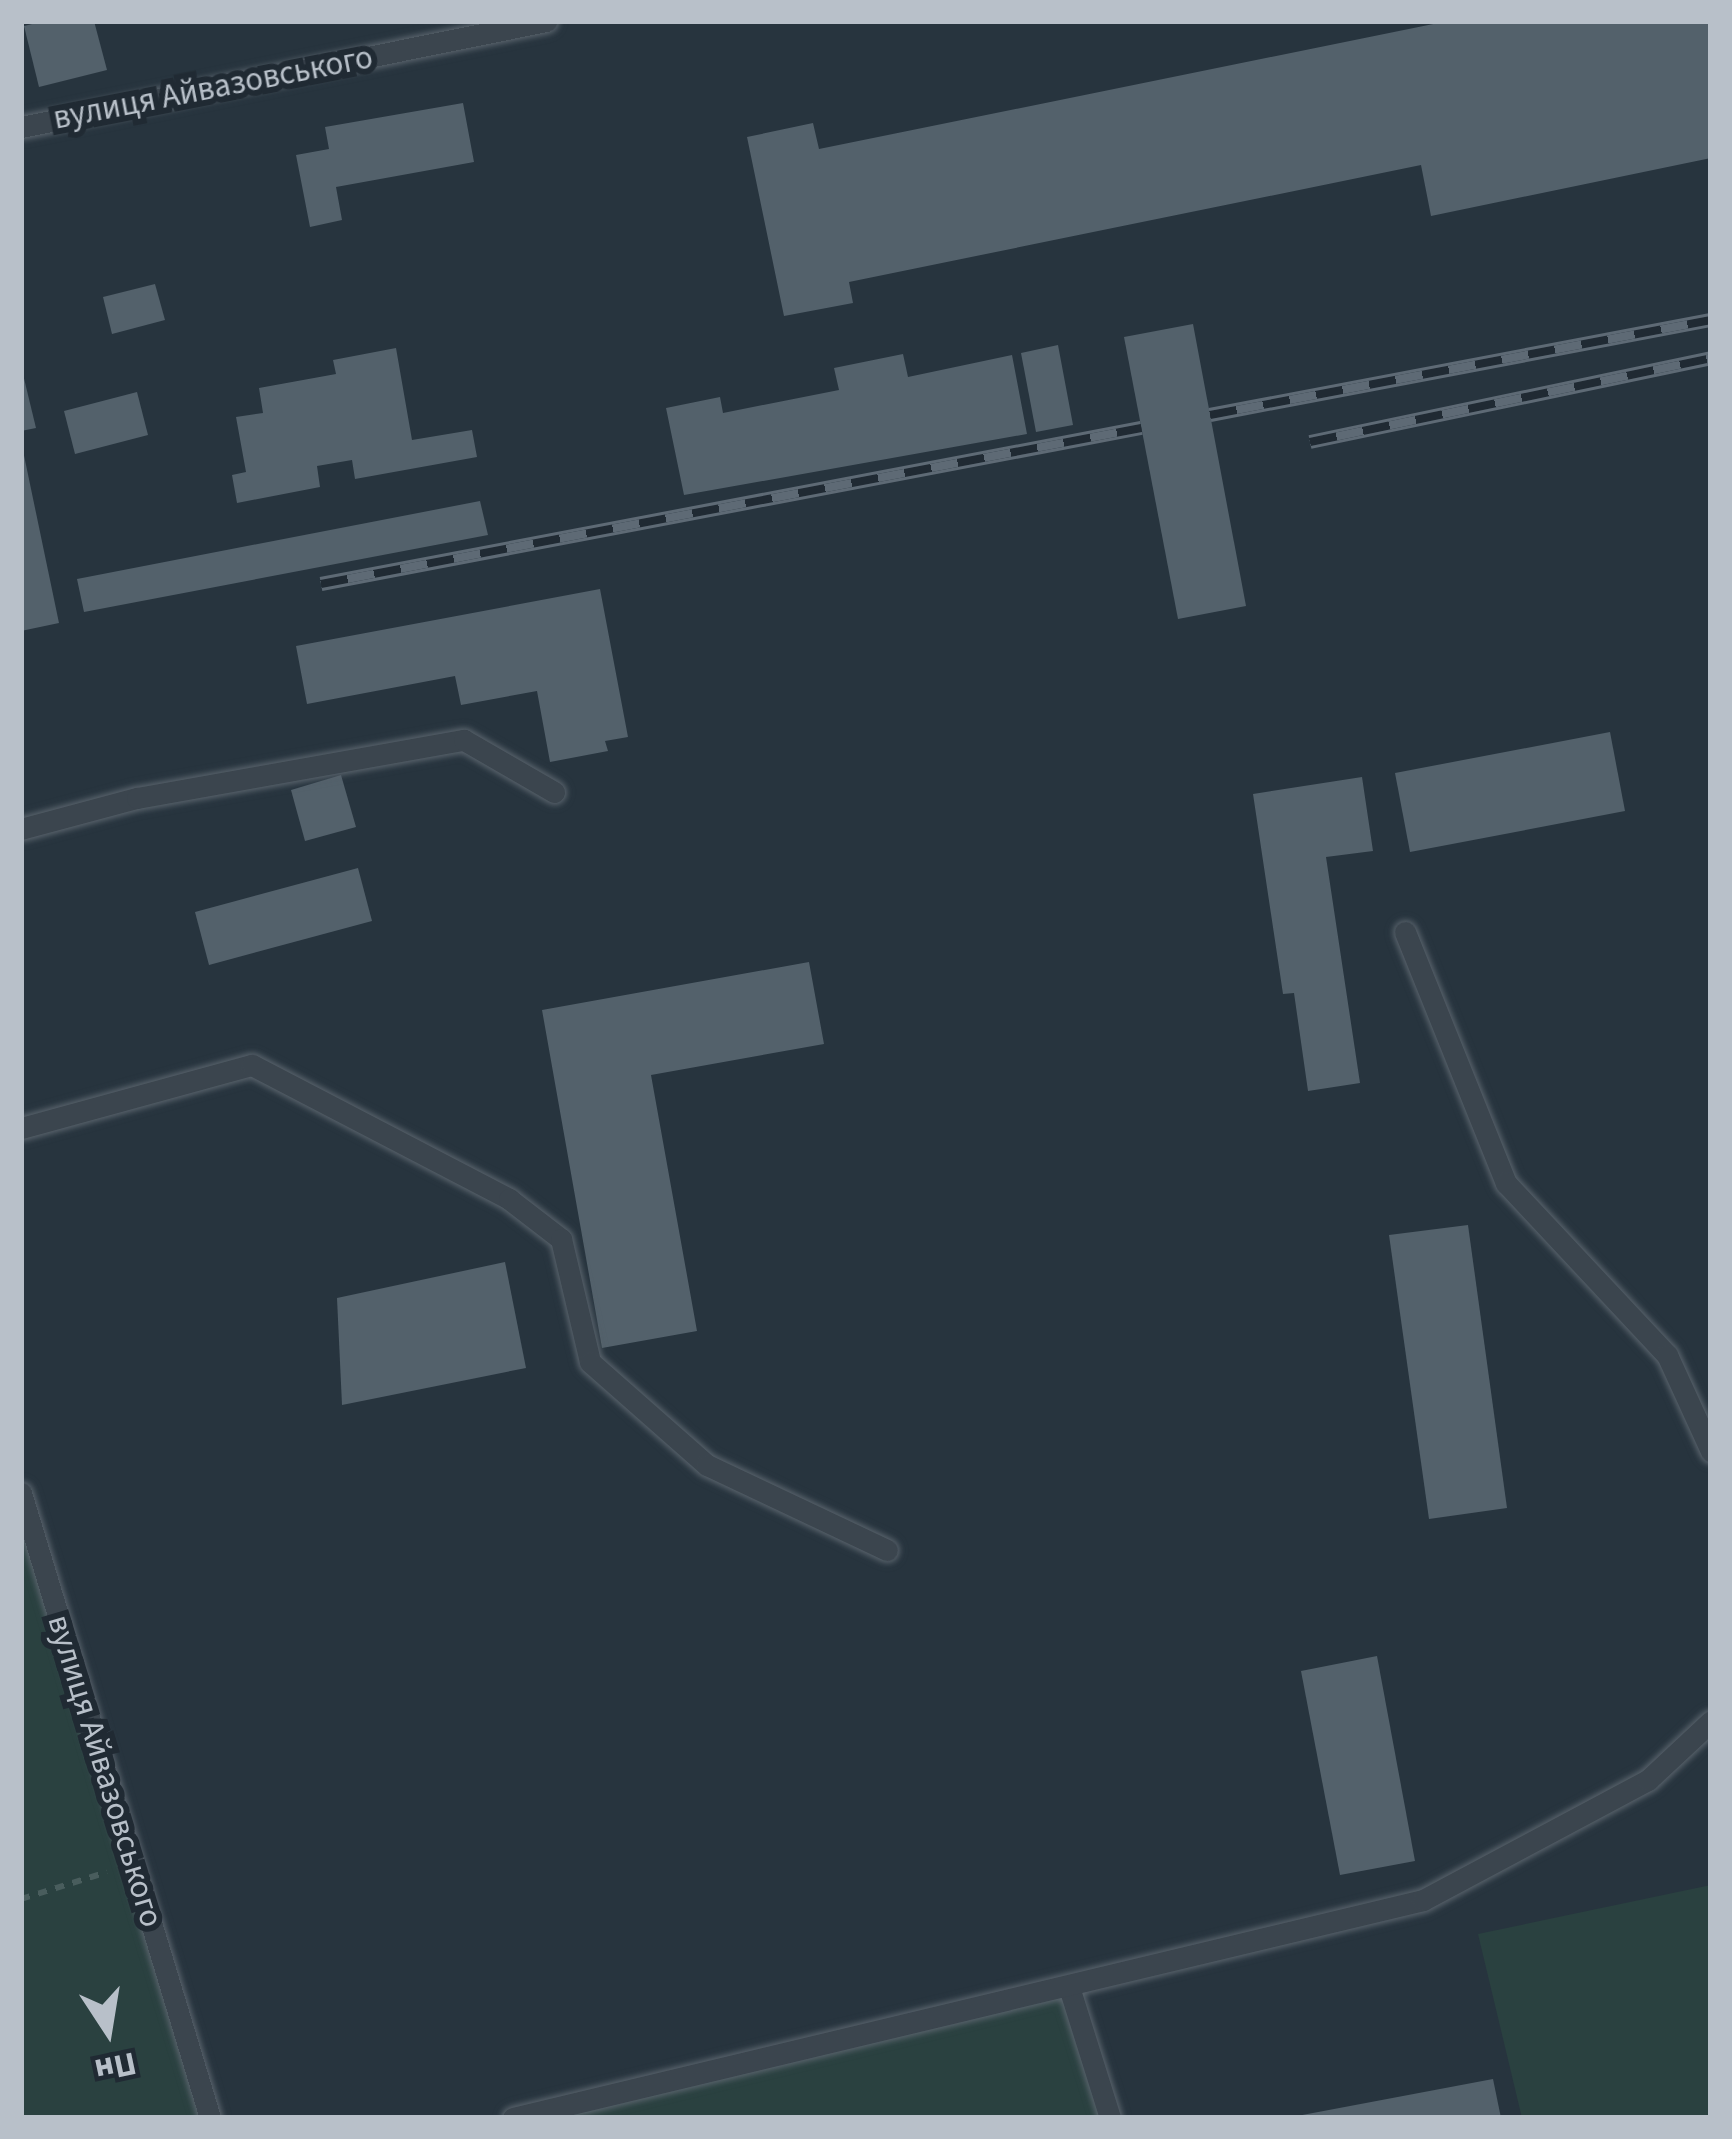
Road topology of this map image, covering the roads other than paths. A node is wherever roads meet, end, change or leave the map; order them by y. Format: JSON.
{"nodes":[{"id":1,"x":546,"y":21,"type":"edge"},
{"id":2,"x":21,"y":127,"type":"edge"},
{"id":3,"x":554,"y":792,"type":"dead end"},
{"id":4,"x":21,"y":830,"type":"edge"},
{"id":5,"x":1405,"y":932,"type":"dead end"},
{"id":6,"x":21,"y":1128,"type":"edge"},
{"id":7,"x":1711,"y":1451,"type":"edge"},
{"id":8,"x":21,"y":1493,"type":"edge"},
{"id":9,"x":887,"y":1550,"type":"dead end"},
{"id":10,"x":1711,"y":1721,"type":"edge"},
{"id":11,"x":1070,"y":1987,"type":"junction"},
{"id":12,"x":210,"y":2118,"type":"edge"},
{"id":13,"x":513,"y":2118,"type":"edge"},
{"id":14,"x":1110,"y":2118,"type":"edge"}],
"edges":[{"from":1,"to":2,"type":"lane","name":"вулиця Айвазовського"},
{"from":3,"to":4,"type":"lane"},
{"from":5,"to":7,"type":"lane"},
{"from":6,"to":9,"type":"lane"},
{"from":8,"to":12,"type":"lane","name":"вулиця Айвазовського"},
{"from":10,"to":11,"type":"lane"},
{"from":11,"to":13,"type":"lane"},
{"from":11,"to":14,"type":"lane"}]}
